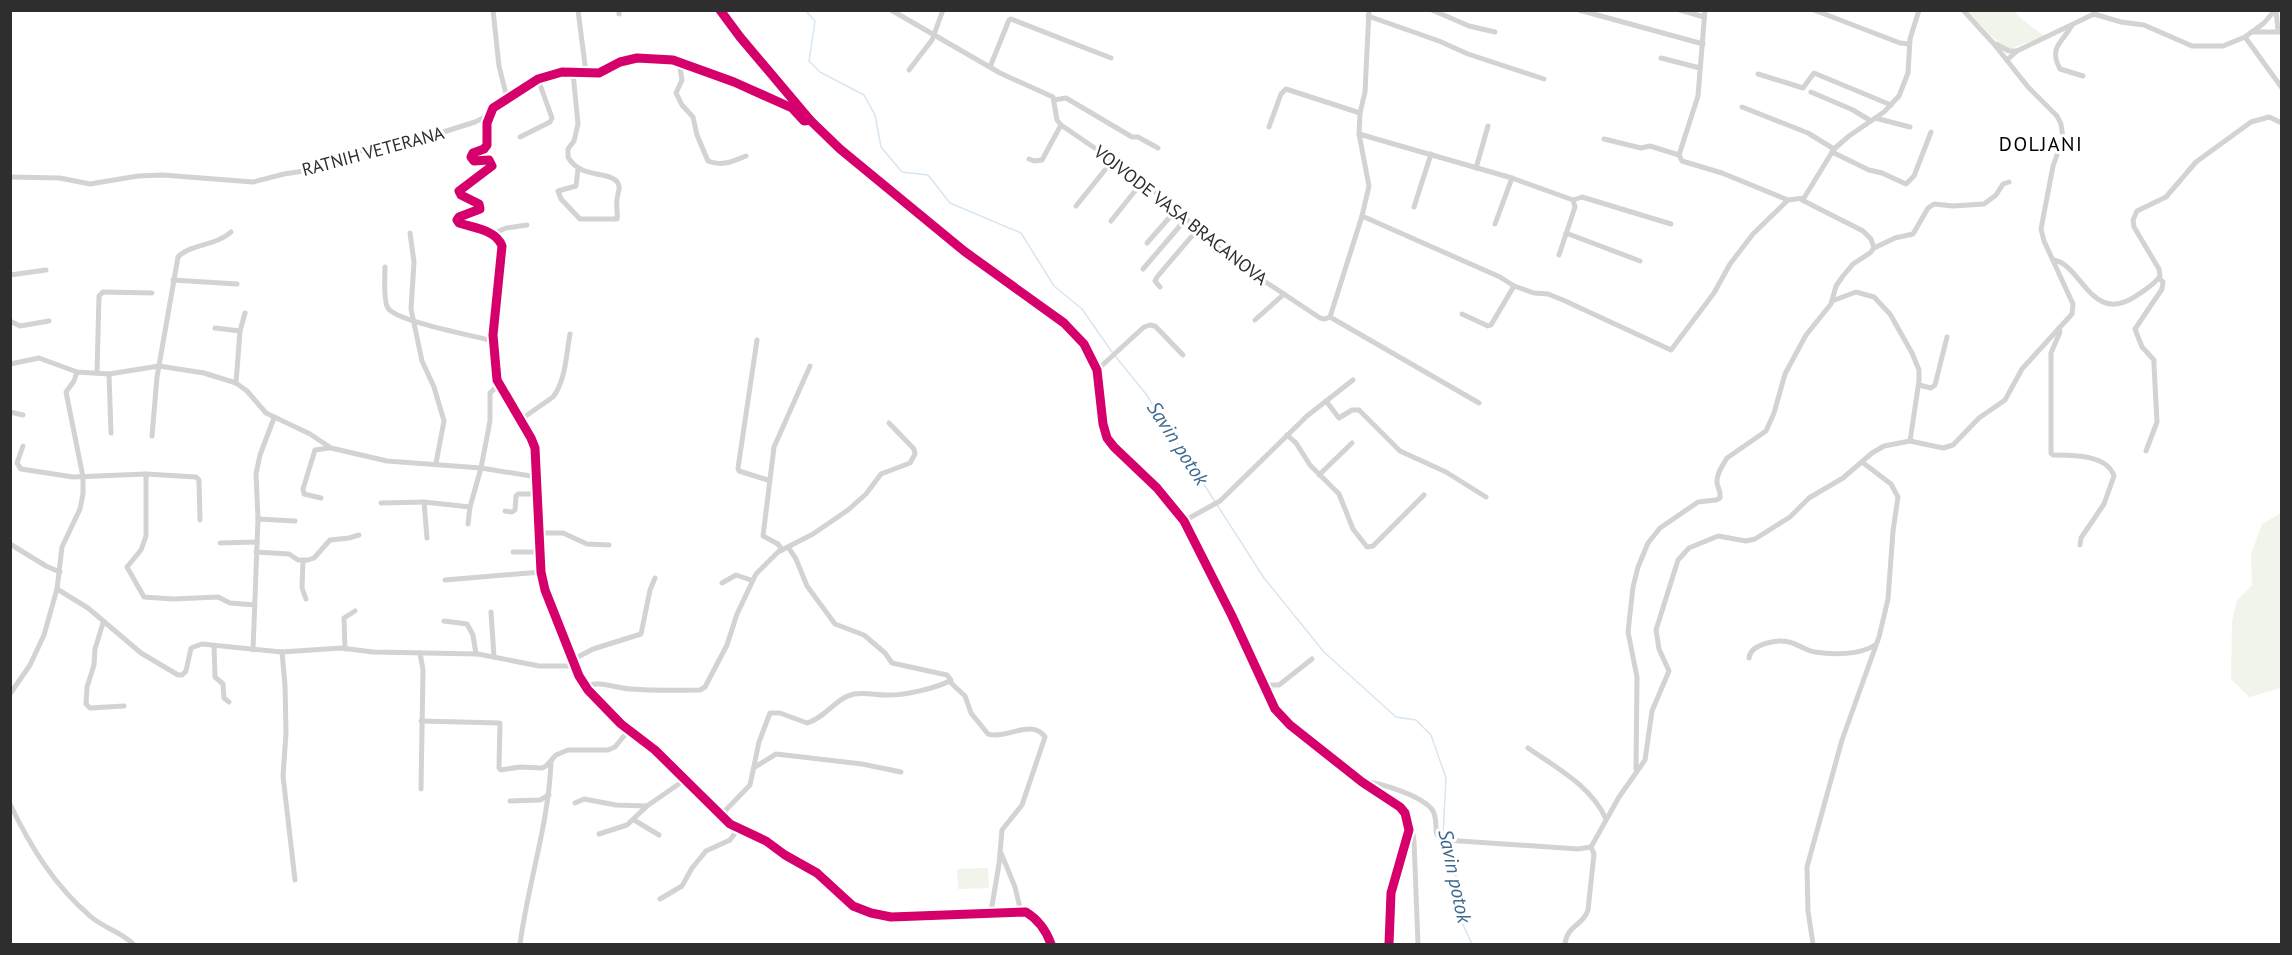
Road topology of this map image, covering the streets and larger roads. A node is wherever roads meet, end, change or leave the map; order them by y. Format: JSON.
{"nodes":[{"id":1,"x":493,"y":10,"type":"edge"},
{"id":2,"x":578,"y":10,"type":"edge"},
{"id":3,"x":720,"y":10,"type":"edge"},
{"id":4,"x":891,"y":10,"type":"edge"},
{"id":5,"x":943,"y":10,"type":"edge"},
{"id":6,"x":1432,"y":10,"type":"edge"},
{"id":7,"x":1579,"y":10,"type":"edge"},
{"id":8,"x":1680,"y":10,"type":"edge"},
{"id":9,"x":1814,"y":10,"type":"edge"},
{"id":10,"x":1918,"y":10,"type":"edge"},
{"id":11,"x":1963,"y":10,"type":"edge"},
{"id":12,"x":2276,"y":10,"type":"edge"},
{"id":13,"x":1369,"y":13,"type":"edge"},
{"id":14,"x":1705,"y":14,"type":"edge"},
{"id":15,"x":2072,"y":24,"type":"junction"},
{"id":16,"x":2280,"y":31,"type":"edge"},
{"id":17,"x":1495,"y":32,"type":"dead end"},
{"id":18,"x":2252,"y":32,"type":"junction"},
{"id":19,"x":933,"y":35,"type":"junction"},
{"id":20,"x":2245,"y":37,"type":"junction"},
{"id":21,"x":1703,"y":44,"type":"junction"},
{"id":22,"x":1909,"y":44,"type":"junction"},
{"id":23,"x":1994,"y":44,"type":"junction"},
{"id":24,"x":2017,"y":51,"type":"junction"},
{"id":25,"x":1112,"y":58,"type":"dead end"},
{"id":26,"x":1661,"y":58,"type":"dead end"},
{"id":27,"x":2007,"y":60,"type":"junction"},
{"id":28,"x":679,"y":62,"type":"junction"},
{"id":29,"x":990,"y":67,"type":"junction"},
{"id":30,"x":1700,"y":68,"type":"junction"},
{"id":31,"x":909,"y":70,"type":"dead end"},
{"id":32,"x":573,"y":73,"type":"junction"},
{"id":33,"x":586,"y":73,"type":"junction"},
{"id":34,"x":1758,"y":74,"type":"dead end"},
{"id":35,"x":2083,"y":76,"type":"dead end"},
{"id":36,"x":538,"y":79,"type":"junction"},
{"id":37,"x":1544,"y":80,"type":"dead end"},
{"id":38,"x":2282,"y":88,"type":"edge"},
{"id":39,"x":1811,"y":92,"type":"dead end"},
{"id":40,"x":507,"y":98,"type":"junction"},
{"id":41,"x":1054,"y":100,"type":"junction"},
{"id":42,"x":1891,"y":105,"type":"junction"},
{"id":43,"x":1742,"y":107,"type":"dead end"},
{"id":44,"x":1360,"y":113,"type":"junction"},
{"id":45,"x":490,"y":115,"type":"junction"},
{"id":46,"x":1873,"y":119,"type":"junction"},
{"id":47,"x":810,"y":120,"type":"junction"},
{"id":48,"x":2282,"y":123,"type":"edge"},
{"id":49,"x":1061,"y":125,"type":"junction"},
{"id":50,"x":1488,"y":126,"type":"dead end"},
{"id":51,"x":1269,"y":127,"type":"dead end"},
{"id":52,"x":1910,"y":127,"type":"dead end"},
{"id":53,"x":1931,"y":132,"type":"dead end"},
{"id":54,"x":1359,"y":134,"type":"junction"},
{"id":55,"x":520,"y":137,"type":"dead end"},
{"id":56,"x":1604,"y":139,"type":"dead end"},
{"id":57,"x":1158,"y":148,"type":"dead end"},
{"id":58,"x":1833,"y":151,"type":"junction"},
{"id":59,"x":1431,"y":154,"type":"junction"},
{"id":60,"x":1679,"y":155,"type":"junction"},
{"id":61,"x":746,"y":156,"type":"dead end"},
{"id":62,"x":1029,"y":159,"type":"dead end"},
{"id":63,"x":1113,"y":160,"type":"junction"},
{"id":64,"x":1476,"y":168,"type":"junction"},
{"id":65,"x":578,"y":169,"type":"junction"},
{"id":66,"x":10,"y":177,"type":"edge"},
{"id":67,"x":1512,"y":178,"type":"junction"},
{"id":68,"x":1143,"y":181,"type":"junction"},
{"id":69,"x":2009,"y":182,"type":"dead end"},
{"id":70,"x":1573,"y":200,"type":"junction"},
{"id":71,"x":1802,"y":200,"type":"junction"},
{"id":72,"x":1788,"y":201,"type":"junction"},
{"id":73,"x":1076,"y":206,"type":"dead end"},
{"id":74,"x":1414,"y":207,"type":"dead end"},
{"id":75,"x":1176,"y":210,"type":"junction"},
{"id":76,"x":1362,"y":216,"type":"junction"},
{"id":77,"x":1111,"y":220,"type":"dead end"},
{"id":78,"x":1185,"y":220,"type":"junction"},
{"id":79,"x":1495,"y":224,"type":"dead end"},
{"id":80,"x":1671,"y":224,"type":"dead end"},
{"id":81,"x":527,"y":225,"type":"dead end"},
{"id":82,"x":1197,"y":230,"type":"junction"},
{"id":83,"x":231,"y":232,"type":"dead end"},
{"id":84,"x":410,"y":233,"type":"dead end"},
{"id":85,"x":492,"y":234,"type":"junction"},
{"id":86,"x":1566,"y":234,"type":"junction"},
{"id":87,"x":1147,"y":243,"type":"dead end"},
{"id":88,"x":1874,"y":248,"type":"junction"},
{"id":89,"x":1559,"y":255,"type":"dead end"},
{"id":90,"x":2053,"y":260,"type":"junction"},
{"id":91,"x":1640,"y":261,"type":"dead end"},
{"id":92,"x":385,"y":267,"type":"dead end"},
{"id":93,"x":1143,"y":269,"type":"dead end"},
{"id":94,"x":46,"y":270,"type":"dead end"},
{"id":95,"x":10,"y":275,"type":"edge"},
{"id":96,"x":2159,"y":278,"type":"junction"},
{"id":97,"x":173,"y":280,"type":"junction"},
{"id":98,"x":237,"y":285,"type":"dead end"},
{"id":99,"x":1514,"y":286,"type":"junction"},
{"id":100,"x":1160,"y":287,"type":"dead end"},
{"id":101,"x":152,"y":293,"type":"dead end"},
{"id":102,"x":1284,"y":294,"type":"junction"},
{"id":103,"x":1832,"y":301,"type":"junction"},
{"id":104,"x":245,"y":313,"type":"dead end"},
{"id":105,"x":1462,"y":314,"type":"dead end"},
{"id":106,"x":1330,"y":317,"type":"junction"},
{"id":107,"x":1255,"y":320,"type":"dead end"},
{"id":108,"x":10,"y":321,"type":"edge"},
{"id":109,"x":49,"y":321,"type":"dead end"},
{"id":110,"x":415,"y":321,"type":"junction"},
{"id":111,"x":2060,"y":327,"type":"junction"},
{"id":112,"x":215,"y":328,"type":"dead end"},
{"id":113,"x":240,"y":331,"type":"junction"},
{"id":114,"x":570,"y":334,"type":"dead end"},
{"id":115,"x":1947,"y":337,"type":"dead end"},
{"id":116,"x":757,"y":340,"type":"dead end"},
{"id":117,"x":493,"y":341,"type":"junction"},
{"id":118,"x":1183,"y":355,"type":"dead end"},
{"id":119,"x":10,"y":364,"type":"edge"},
{"id":120,"x":159,"y":366,"type":"junction"},
{"id":121,"x":810,"y":366,"type":"dead end"},
{"id":122,"x":1096,"y":370,"type":"junction"},
{"id":123,"x":77,"y":372,"type":"junction"},
{"id":124,"x":97,"y":373,"type":"junction"},
{"id":125,"x":109,"y":374,"type":"junction"},
{"id":126,"x":1353,"y":380,"type":"dead end"},
{"id":127,"x":236,"y":383,"type":"junction"},
{"id":128,"x":1919,"y":385,"type":"junction"},
{"id":129,"x":501,"y":389,"type":"junction"},
{"id":130,"x":1326,"y":401,"type":"junction"},
{"id":131,"x":1479,"y":403,"type":"dead end"},
{"id":132,"x":10,"y":412,"type":"edge"},
{"id":133,"x":23,"y":415,"type":"dead end"},
{"id":134,"x":274,"y":418,"type":"junction"},
{"id":135,"x":520,"y":420,"type":"junction"},
{"id":136,"x":889,"y":423,"type":"dead end"},
{"id":137,"x":111,"y":433,"type":"dead end"},
{"id":138,"x":1287,"y":435,"type":"junction"},
{"id":139,"x":152,"y":436,"type":"dead end"},
{"id":140,"x":1910,"y":441,"type":"junction"},
{"id":141,"x":1352,"y":443,"type":"dead end"},
{"id":142,"x":23,"y":446,"type":"dead end"},
{"id":143,"x":331,"y":448,"type":"junction"},
{"id":144,"x":2146,"y":451,"type":"dead end"},
{"id":145,"x":1862,"y":462,"type":"junction"},
{"id":146,"x":436,"y":463,"type":"junction"},
{"id":147,"x":481,"y":468,"type":"junction"},
{"id":148,"x":146,"y":474,"type":"junction"},
{"id":149,"x":1319,"y":475,"type":"junction"},
{"id":150,"x":83,"y":477,"type":"junction"},
{"id":151,"x":537,"y":477,"type":"junction"},
{"id":152,"x":768,"y":480,"type":"junction"},
{"id":153,"x":538,"y":494,"type":"junction"},
{"id":154,"x":1424,"y":495,"type":"dead end"},
{"id":155,"x":1486,"y":497,"type":"dead end"},
{"id":156,"x":321,"y":498,"type":"dead end"},
{"id":157,"x":424,"y":502,"type":"junction"},
{"id":158,"x":381,"y":503,"type":"dead end"},
{"id":159,"x":470,"y":507,"type":"junction"},
{"id":160,"x":505,"y":511,"type":"dead end"},
{"id":161,"x":258,"y":519,"type":"junction"},
{"id":162,"x":200,"y":520,"type":"dead end"},
{"id":163,"x":295,"y":521,"type":"dead end"},
{"id":164,"x":1184,"y":521,"type":"junction"},
{"id":165,"x":468,"y":524,"type":"dead end"},
{"id":166,"x":540,"y":533,"type":"junction"},
{"id":167,"x":359,"y":535,"type":"dead end"},
{"id":168,"x":427,"y":538,"type":"dead end"},
{"id":169,"x":256,"y":542,"type":"junction"},
{"id":170,"x":220,"y":543,"type":"dead end"},
{"id":171,"x":10,"y":544,"type":"edge"},
{"id":172,"x":609,"y":545,"type":"dead end"},
{"id":173,"x":2080,"y":545,"type":"dead end"},
{"id":174,"x":785,"y":548,"type":"junction"},
{"id":175,"x":256,"y":552,"type":"junction"},
{"id":176,"x":513,"y":552,"type":"dead end"},
{"id":177,"x":540,"y":552,"type":"junction"},
{"id":178,"x":303,"y":561,"type":"junction"},
{"id":179,"x":60,"y":572,"type":"junction"},
{"id":180,"x":541,"y":572,"type":"junction"},
{"id":181,"x":655,"y":578,"type":"dead end"},
{"id":182,"x":445,"y":579,"type":"dead end"},
{"id":183,"x":751,"y":580,"type":"junction"},
{"id":184,"x":722,"y":583,"type":"dead end"},
{"id":185,"x":57,"y":589,"type":"junction"},
{"id":186,"x":306,"y":599,"type":"dead end"},
{"id":187,"x":255,"y":605,"type":"junction"},
{"id":188,"x":355,"y":610,"type":"dead end"},
{"id":189,"x":491,"y":612,"type":"dead end"},
{"id":190,"x":444,"y":621,"type":"dead end"},
{"id":191,"x":104,"y":623,"type":"junction"},
{"id":192,"x":1876,"y":644,"type":"junction"},
{"id":193,"x":214,"y":646,"type":"junction"},
{"id":194,"x":345,"y":648,"type":"junction"},
{"id":195,"x":253,"y":650,"type":"junction"},
{"id":196,"x":282,"y":652,"type":"junction"},
{"id":197,"x":420,"y":653,"type":"junction"},
{"id":198,"x":476,"y":654,"type":"junction"},
{"id":199,"x":494,"y":657,"type":"junction"},
{"id":200,"x":1749,"y":658,"type":"dead end"},
{"id":201,"x":1312,"y":659,"type":"dead end"},
{"id":202,"x":573,"y":663,"type":"junction"},
{"id":203,"x":950,"y":682,"type":"junction"},
{"id":204,"x":1263,"y":685,"type":"junction"},
{"id":205,"x":585,"y":686,"type":"junction"},
{"id":206,"x":10,"y":694,"type":"edge"},
{"id":207,"x":229,"y":702,"type":"dead end"},
{"id":208,"x":124,"y":705,"type":"dead end"},
{"id":209,"x":421,"y":722,"type":"junction"},
{"id":210,"x":628,"y":731,"type":"junction"},
{"id":211,"x":1528,"y":748,"type":"dead end"},
{"id":212,"x":551,"y":761,"type":"junction"},
{"id":213,"x":755,"y":767,"type":"junction"},
{"id":214,"x":1636,"y":770,"type":"junction"},
{"id":215,"x":901,"y":772,"type":"dead end"},
{"id":216,"x":686,"y":779,"type":"junction"},
{"id":217,"x":1362,"y":782,"type":"junction"},
{"id":218,"x":421,"y":789,"type":"dead end"},
{"id":219,"x":550,"y":793,"type":"junction"},
{"id":220,"x":510,"y":801,"type":"dead end"},
{"id":221,"x":574,"y":803,"type":"dead end"},
{"id":222,"x":10,"y":804,"type":"edge"},
{"id":223,"x":647,"y":806,"type":"junction"},
{"id":224,"x":720,"y":816,"type":"junction"},
{"id":225,"x":1606,"y":819,"type":"junction"},
{"id":226,"x":634,"y":820,"type":"junction"},
{"id":227,"x":738,"y":830,"type":"junction"},
{"id":228,"x":1409,"y":831,"type":"junction"},
{"id":229,"x":599,"y":834,"type":"dead end"},
{"id":230,"x":659,"y":835,"type":"dead end"},
{"id":231,"x":1591,"y":847,"type":"junction"},
{"id":232,"x":1000,"y":852,"type":"junction"},
{"id":233,"x":295,"y":880,"type":"dead end"},
{"id":234,"x":660,"y":899,"type":"dead end"},
{"id":235,"x":991,"y":912,"type":"junction"},
{"id":236,"x":1021,"y":912,"type":"junction"},
{"id":237,"x":133,"y":945,"type":"edge"},
{"id":238,"x":520,"y":945,"type":"edge"},
{"id":239,"x":1051,"y":945,"type":"edge"},
{"id":240,"x":1389,"y":945,"type":"edge"},
{"id":241,"x":1418,"y":945,"type":"edge"},
{"id":242,"x":1565,"y":945,"type":"edge"},
{"id":243,"x":1813,"y":945,"type":"edge"}],
"edges":[{"from":1,"to":40,"type":"street"},
{"from":2,"to":33,"type":"street"},
{"from":3,"to":47,"type":"street"},
{"from":4,"to":19,"type":"street"},
{"from":5,"to":19,"type":"street"},
{"from":6,"to":17,"type":"street"},
{"from":7,"to":21,"type":"street"},
{"from":8,"to":14,"type":"street"},
{"from":9,"to":22,"type":"street"},
{"from":10,"to":22,"type":"street"},
{"from":11,"to":23,"type":"street"},
{"from":12,"to":16,"type":"street"},
{"from":12,"to":18,"type":"street"},
{"from":13,"to":37,"type":"street"},
{"from":13,"to":44,"type":"street"},
{"from":14,"to":21,"type":"street"},
{"from":15,"to":20,"type":"street"},
{"from":15,"to":24,"type":"street"},
{"from":15,"to":35,"type":"street"},
{"from":16,"to":18,"type":"street"},
{"from":18,"to":20,"type":"street"},
{"from":19,"to":29,"type":"street"},
{"from":19,"to":31,"type":"street"},
{"from":20,"to":38,"type":"street"},
{"from":21,"to":30,"type":"street"},
{"from":22,"to":42,"type":"street"},
{"from":23,"to":24,"type":"street"},
{"from":23,"to":27,"type":"street"},
{"from":24,"to":27,"type":"street"},
{"from":25,"to":29,"type":"street"},
{"from":26,"to":30,"type":"street"},
{"from":27,"to":90,"type":"street"},
{"from":28,"to":33,"type":"street","name":"RATNIH VETERANA"},
{"from":28,"to":47,"type":"street","name":"RATNIH VETERANA"},
{"from":28,"to":61,"type":"street"},
{"from":29,"to":41,"type":"street"},
{"from":30,"to":60,"type":"street"},
{"from":32,"to":33,"type":"street","name":"RATNIH VETERANA"},
{"from":32,"to":36,"type":"street","name":"RATNIH VETERANA"},
{"from":32,"to":65,"type":"street"},
{"from":34,"to":42,"type":"street"},
{"from":36,"to":40,"type":"street","name":"RATNIH VETERANA"},
{"from":36,"to":55,"type":"street"},
{"from":39,"to":46,"type":"street"},
{"from":40,"to":45,"type":"street","name":"RATNIH VETERANA"},
{"from":41,"to":49,"type":"street"},
{"from":41,"to":57,"type":"street"},
{"from":42,"to":46,"type":"street"},
{"from":43,"to":58,"type":"street"},
{"from":44,"to":51,"type":"street"},
{"from":44,"to":54,"type":"street"},
{"from":45,"to":66,"type":"street","name":"RATNIH VETERANA"},
{"from":45,"to":85,"type":"street"},
{"from":46,"to":52,"type":"street"},
{"from":46,"to":58,"type":"street"},
{"from":47,"to":122,"type":"street"},
{"from":48,"to":96,"type":"street"},
{"from":49,"to":62,"type":"street"},
{"from":49,"to":63,"type":"street","name":"VOJVODE VASA BRACANOVA"},
{"from":50,"to":64,"type":"street"},
{"from":53,"to":58,"type":"street"},
{"from":54,"to":59,"type":"street"},
{"from":54,"to":76,"type":"street"},
{"from":56,"to":60,"type":"street"},
{"from":58,"to":71,"type":"street"},
{"from":59,"to":64,"type":"street"},
{"from":59,"to":74,"type":"street"},
{"from":60,"to":72,"type":"street"},
{"from":63,"to":68,"type":"street","name":"VOJVODE VASA BRACANOVA"},
{"from":63,"to":73,"type":"street"},
{"from":64,"to":67,"type":"street"},
{"from":65,"to":65,"type":"street"},
{"from":67,"to":70,"type":"street"},
{"from":67,"to":79,"type":"street"},
{"from":68,"to":75,"type":"street","name":"VOJVODE VASA BRACANOVA"},
{"from":68,"to":77,"type":"street"},
{"from":69,"to":88,"type":"street"},
{"from":70,"to":80,"type":"street"},
{"from":70,"to":86,"type":"street"},
{"from":71,"to":72,"type":"street"},
{"from":71,"to":88,"type":"street"},
{"from":72,"to":99,"type":"street"},
{"from":75,"to":78,"type":"street","name":"VOJVODE VASA BRACANOVA"},
{"from":75,"to":87,"type":"street"},
{"from":76,"to":99,"type":"street"},
{"from":76,"to":106,"type":"street"},
{"from":78,"to":82,"type":"street","name":"VOJVODE VASA BRACANOVA"},
{"from":78,"to":93,"type":"street"},
{"from":81,"to":85,"type":"street"},
{"from":82,"to":100,"type":"street"},
{"from":82,"to":102,"type":"street","name":"VOJVODE VASA BRACANOVA"},
{"from":83,"to":97,"type":"street"},
{"from":84,"to":110,"type":"street"},
{"from":85,"to":117,"type":"street"},
{"from":86,"to":89,"type":"street"},
{"from":86,"to":91,"type":"street"},
{"from":88,"to":103,"type":"street"},
{"from":90,"to":96,"type":"street"},
{"from":90,"to":111,"type":"street"},
{"from":92,"to":110,"type":"street"},
{"from":94,"to":95,"type":"street"},
{"from":96,"to":144,"type":"street"},
{"from":97,"to":98,"type":"street"},
{"from":97,"to":120,"type":"street"},
{"from":99,"to":105,"type":"street"},
{"from":101,"to":124,"type":"street"},
{"from":102,"to":106,"type":"street","name":"VOJVODE VASA BRACANOVA"},
{"from":102,"to":107,"type":"street"},
{"from":103,"to":128,"type":"street"},
{"from":103,"to":214,"type":"street"},
{"from":104,"to":113,"type":"street"},
{"from":106,"to":131,"type":"street","name":"VOJVODE VASA BRACANOVA"},
{"from":108,"to":109,"type":"street"},
{"from":110,"to":117,"type":"street"},
{"from":110,"to":146,"type":"street"},
{"from":111,"to":140,"type":"street"},
{"from":111,"to":173,"type":"street"},
{"from":112,"to":113,"type":"street"},
{"from":113,"to":127,"type":"street"},
{"from":114,"to":135,"type":"street"},
{"from":115,"to":128,"type":"street"},
{"from":116,"to":152,"type":"street"},
{"from":117,"to":129,"type":"street"},
{"from":118,"to":122,"type":"street"},
{"from":119,"to":123,"type":"street"},
{"from":120,"to":125,"type":"street"},
{"from":120,"to":127,"type":"street"},
{"from":120,"to":139,"type":"street"},
{"from":121,"to":152,"type":"street"},
{"from":122,"to":164,"type":"street"},
{"from":123,"to":124,"type":"street"},
{"from":123,"to":150,"type":"street"},
{"from":124,"to":125,"type":"street"},
{"from":125,"to":137,"type":"street"},
{"from":126,"to":130,"type":"street"},
{"from":127,"to":134,"type":"street"},
{"from":128,"to":140,"type":"street"},
{"from":129,"to":135,"type":"street"},
{"from":129,"to":147,"type":"street"},
{"from":130,"to":138,"type":"street"},
{"from":130,"to":155,"type":"street"},
{"from":132,"to":133,"type":"street"},
{"from":134,"to":143,"type":"street"},
{"from":134,"to":161,"type":"street"},
{"from":135,"to":151,"type":"street"},
{"from":136,"to":174,"type":"street"},
{"from":138,"to":149,"type":"street"},
{"from":138,"to":164,"type":"street"},
{"from":140,"to":145,"type":"street"},
{"from":141,"to":149,"type":"street"},
{"from":142,"to":150,"type":"street"},
{"from":143,"to":146,"type":"street"},
{"from":143,"to":156,"type":"street"},
{"from":145,"to":192,"type":"street"},
{"from":145,"to":214,"type":"street"},
{"from":146,"to":147,"type":"street"},
{"from":147,"to":151,"type":"street"},
{"from":147,"to":159,"type":"street"},
{"from":148,"to":150,"type":"street"},
{"from":148,"to":162,"type":"street"},
{"from":148,"to":187,"type":"street"},
{"from":149,"to":154,"type":"street"},
{"from":150,"to":179,"type":"street"},
{"from":151,"to":153,"type":"street"},
{"from":152,"to":174,"type":"street"},
{"from":153,"to":160,"type":"street"},
{"from":153,"to":166,"type":"street"},
{"from":157,"to":158,"type":"street"},
{"from":157,"to":159,"type":"street"},
{"from":157,"to":168,"type":"street"},
{"from":159,"to":165,"type":"street"},
{"from":161,"to":163,"type":"street"},
{"from":161,"to":169,"type":"street"},
{"from":164,"to":204,"type":"street"},
{"from":166,"to":172,"type":"street"},
{"from":166,"to":177,"type":"street"},
{"from":167,"to":178,"type":"street"},
{"from":169,"to":170,"type":"street"},
{"from":169,"to":175,"type":"street"},
{"from":171,"to":179,"type":"street"},
{"from":174,"to":183,"type":"street"},
{"from":174,"to":203,"type":"street"},
{"from":175,"to":178,"type":"street"},
{"from":175,"to":187,"type":"street"},
{"from":176,"to":177,"type":"street"},
{"from":177,"to":180,"type":"street"},
{"from":178,"to":186,"type":"street"},
{"from":179,"to":185,"type":"street"},
{"from":180,"to":182,"type":"street"},
{"from":180,"to":202,"type":"street"},
{"from":181,"to":202,"type":"street"},
{"from":183,"to":184,"type":"street"},
{"from":183,"to":205,"type":"street"},
{"from":185,"to":191,"type":"street"},
{"from":185,"to":206,"type":"street"},
{"from":187,"to":195,"type":"street"},
{"from":188,"to":194,"type":"street"},
{"from":189,"to":199,"type":"street"},
{"from":190,"to":198,"type":"street"},
{"from":191,"to":193,"type":"street"},
{"from":191,"to":208,"type":"street"},
{"from":192,"to":200,"type":"street"},
{"from":192,"to":243,"type":"street"},
{"from":193,"to":195,"type":"street"},
{"from":193,"to":207,"type":"street"},
{"from":194,"to":196,"type":"street"},
{"from":194,"to":197,"type":"street"},
{"from":195,"to":196,"type":"street"},
{"from":196,"to":233,"type":"street"},
{"from":197,"to":198,"type":"street"},
{"from":197,"to":209,"type":"street"},
{"from":198,"to":199,"type":"street"},
{"from":199,"to":202,"type":"street"},
{"from":201,"to":204,"type":"street"},
{"from":202,"to":205,"type":"street"},
{"from":203,"to":213,"type":"street"},
{"from":203,"to":232,"type":"street"},
{"from":204,"to":217,"type":"street"},
{"from":205,"to":210,"type":"street"},
{"from":209,"to":212,"type":"street"},
{"from":209,"to":218,"type":"street"},
{"from":210,"to":212,"type":"street"},
{"from":210,"to":216,"type":"street"},
{"from":211,"to":225,"type":"street"},
{"from":212,"to":219,"type":"street"},
{"from":213,"to":215,"type":"street"},
{"from":213,"to":224,"type":"street"},
{"from":214,"to":225,"type":"street"},
{"from":216,"to":223,"type":"street"},
{"from":216,"to":224,"type":"street"},
{"from":217,"to":228,"type":"street"},
{"from":217,"to":231,"type":"street"},
{"from":219,"to":220,"type":"street"},
{"from":219,"to":238,"type":"street"},
{"from":221,"to":223,"type":"street"},
{"from":222,"to":237,"type":"street"},
{"from":223,"to":226,"type":"street"},
{"from":224,"to":227,"type":"street"},
{"from":225,"to":231,"type":"street"},
{"from":226,"to":229,"type":"street"},
{"from":226,"to":230,"type":"street"},
{"from":227,"to":234,"type":"street"},
{"from":227,"to":235,"type":"street"},
{"from":228,"to":240,"type":"street"},
{"from":228,"to":241,"type":"street"},
{"from":231,"to":242,"type":"street"},
{"from":232,"to":235,"type":"street"},
{"from":232,"to":236,"type":"street"},
{"from":235,"to":236,"type":"street"},
{"from":236,"to":239,"type":"street"}]}
